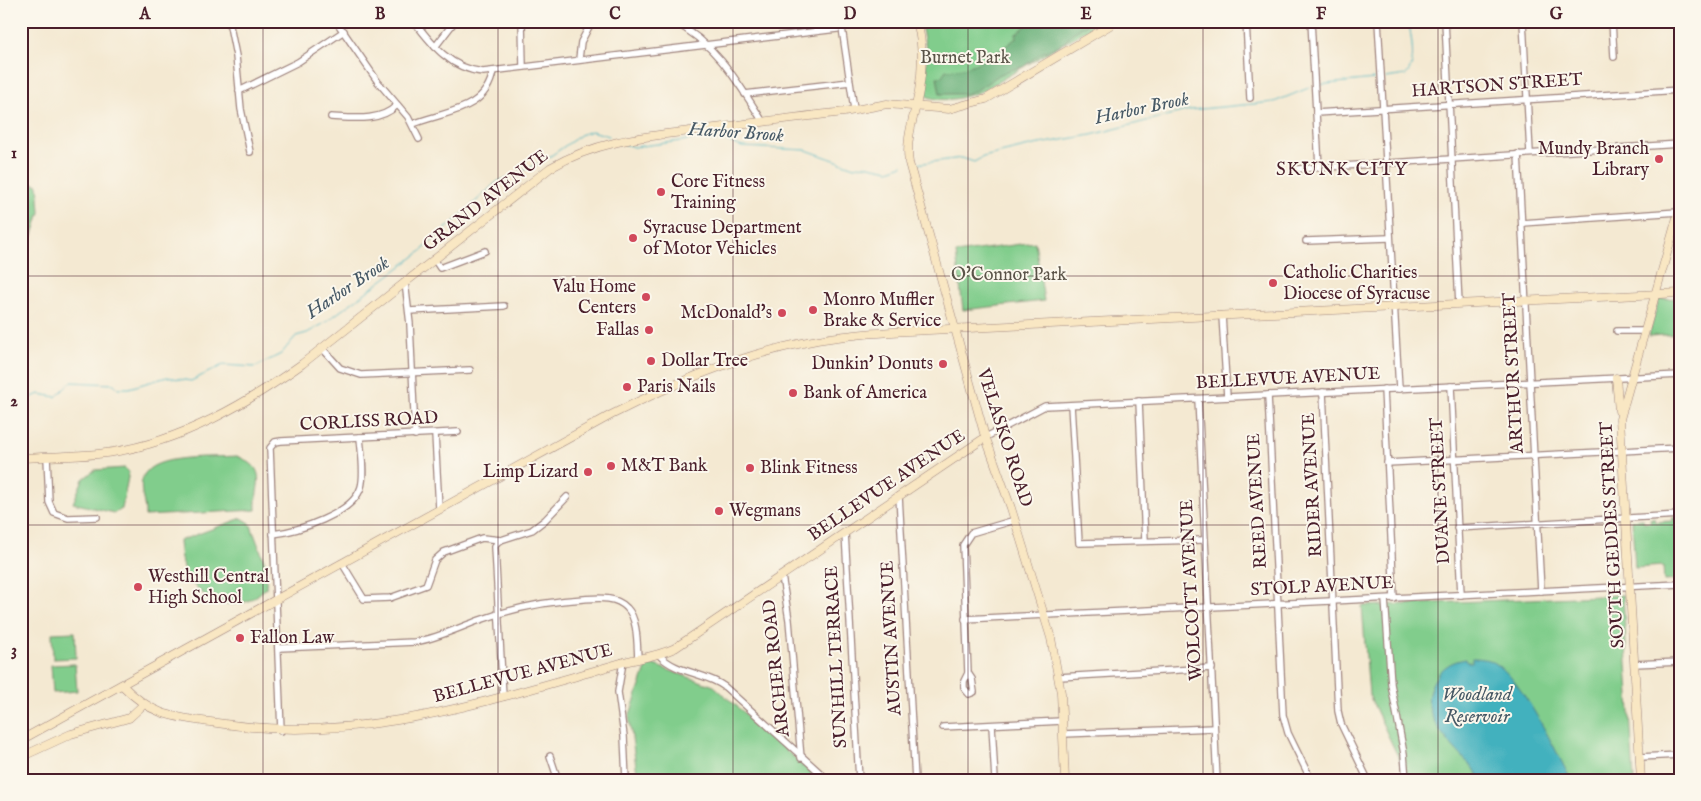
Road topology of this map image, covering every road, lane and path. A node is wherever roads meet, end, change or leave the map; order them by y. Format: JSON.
{"nodes":[{"id":1,"x":336,"y":21,"type":"edge"},
{"id":2,"x":414,"y":21,"type":"edge"},
{"id":3,"x":455,"y":21,"type":"edge"},
{"id":4,"x":522,"y":21,"type":"edge"},
{"id":5,"x":592,"y":21,"type":"edge"},
{"id":6,"x":851,"y":21,"type":"edge"},
{"id":7,"x":918,"y":21,"type":"edge"},
{"id":8,"x":1117,"y":21,"type":"edge"},
{"id":9,"x":1246,"y":21,"type":"edge"},
{"id":10,"x":1311,"y":21,"type":"edge"},
{"id":11,"x":1378,"y":21,"type":"edge"},
{"id":12,"x":1445,"y":21,"type":"edge"},
{"id":13,"x":1523,"y":21,"type":"edge"},
{"id":14,"x":1612,"y":21,"type":"edge"},
{"id":15,"x":230,"y":22,"type":"edge"},
{"id":16,"x":675,"y":22,"type":"edge"},
{"id":17,"x":842,"y":28,"type":"junction"},
{"id":18,"x":344,"y":31,"type":"junction"},
{"id":19,"x":707,"y":45,"type":"junction"},
{"id":20,"x":435,"y":47,"type":"junction"},
{"id":21,"x":1614,"y":58,"type":"dead end"},
{"id":22,"x":579,"y":59,"type":"junction"},
{"id":23,"x":524,"y":67,"type":"junction"},
{"id":24,"x":494,"y":71,"type":"junction"},
{"id":25,"x":850,"y":82,"type":"junction"},
{"id":26,"x":1680,"y":90,"type":"edge"},
{"id":27,"x":239,"y":91,"type":"junction"},
{"id":28,"x":745,"y":94,"type":"junction"},
{"id":29,"x":1250,"y":98,"type":"dead end"},
{"id":30,"x":1527,"y":99,"type":"junction"},
{"id":31,"x":1449,"y":104,"type":"junction"},
{"id":32,"x":396,"y":106,"type":"junction"},
{"id":33,"x":915,"y":106,"type":"junction"},
{"id":34,"x":1383,"y":109,"type":"junction"},
{"id":35,"x":854,"y":110,"type":"junction"},
{"id":36,"x":1316,"y":113,"type":"junction"},
{"id":37,"x":331,"y":117,"type":"dead end"},
{"id":38,"x":763,"y":122,"type":"junction"},
{"id":39,"x":413,"y":124,"type":"junction"},
{"id":40,"x":419,"y":139,"type":"dead end"},
{"id":41,"x":1680,"y":144,"type":"edge"},
{"id":42,"x":250,"y":152,"type":"dead end"},
{"id":43,"x":1530,"y":153,"type":"junction"},
{"id":44,"x":1518,"y":154,"type":"junction"},
{"id":45,"x":1452,"y":159,"type":"junction"},
{"id":46,"x":1386,"y":163,"type":"junction"},
{"id":47,"x":1320,"y":167,"type":"junction"},
{"id":48,"x":1297,"y":169,"type":"dead end"},
{"id":49,"x":1679,"y":210,"type":"edge"},
{"id":50,"x":1522,"y":223,"type":"junction"},
{"id":51,"x":1389,"y":238,"type":"junction"},
{"id":52,"x":1306,"y":242,"type":"dead end"},
{"id":53,"x":485,"y":251,"type":"dead end"},
{"id":54,"x":434,"y":259,"type":"junction"},
{"id":55,"x":405,"y":282,"type":"junction"},
{"id":56,"x":1680,"y":293,"type":"edge"},
{"id":57,"x":1655,"y":294,"type":"junction"},
{"id":58,"x":1526,"y":300,"type":"junction"},
{"id":59,"x":1459,"y":304,"type":"junction"},
{"id":60,"x":504,"y":306,"type":"dead end"},
{"id":61,"x":1394,"y":307,"type":"junction"},
{"id":62,"x":409,"y":311,"type":"junction"},
{"id":63,"x":1222,"y":315,"type":"junction"},
{"id":64,"x":956,"y":329,"type":"junction"},
{"id":65,"x":1617,"y":331,"type":"dead end"},
{"id":66,"x":1644,"y":331,"type":"junction"},
{"id":67,"x":322,"y":348,"type":"junction"},
{"id":68,"x":470,"y":370,"type":"dead end"},
{"id":69,"x":413,"y":373,"type":"junction"},
{"id":70,"x":1680,"y":375,"type":"edge"},
{"id":71,"x":1616,"y":378,"type":"junction"},
{"id":72,"x":1630,"y":378,"type":"junction"},
{"id":73,"x":1530,"y":382,"type":"junction"},
{"id":74,"x":1451,"y":386,"type":"junction"},
{"id":75,"x":1384,"y":389,"type":"junction"},
{"id":76,"x":1399,"y":389,"type":"junction"},
{"id":77,"x":1323,"y":392,"type":"junction"},
{"id":78,"x":1268,"y":395,"type":"junction"},
{"id":79,"x":1227,"y":397,"type":"junction"},
{"id":80,"x":1198,"y":399,"type":"junction"},
{"id":81,"x":1139,"y":402,"type":"junction"},
{"id":82,"x":1071,"y":405,"type":"junction"},
{"id":83,"x":1620,"y":419,"type":"junction"},
{"id":84,"x":458,"y":432,"type":"dead end"},
{"id":85,"x":415,"y":434,"type":"junction"},
{"id":86,"x":436,"y":434,"type":"junction"},
{"id":87,"x":360,"y":437,"type":"junction"},
{"id":88,"x":986,"y":437,"type":"junction"},
{"id":89,"x":1680,"y":448,"type":"edge"},
{"id":90,"x":1622,"y":451,"type":"junction"},
{"id":91,"x":1533,"y":456,"type":"junction"},
{"id":92,"x":46,"y":457,"type":"junction"},
{"id":93,"x":21,"y":458,"type":"edge"},
{"id":94,"x":1454,"y":459,"type":"junction"},
{"id":95,"x":1387,"y":463,"type":"junction"},
{"id":96,"x":899,"y":496,"type":"junction"},
{"id":97,"x":567,"y":498,"type":"dead end"},
{"id":98,"x":439,"y":509,"type":"junction"},
{"id":99,"x":1680,"y":515,"type":"edge"},
{"id":100,"x":97,"y":517,"type":"dead end"},
{"id":101,"x":1626,"y":518,"type":"junction"},
{"id":102,"x":1015,"y":520,"type":"junction"},
{"id":103,"x":1538,"y":523,"type":"junction"},
{"id":104,"x":1457,"y":528,"type":"junction"},
{"id":105,"x":845,"y":533,"type":"junction"},
{"id":106,"x":273,"y":534,"type":"junction"},
{"id":107,"x":501,"y":540,"type":"junction"},
{"id":108,"x":1204,"y":540,"type":"junction"},
{"id":109,"x":1145,"y":541,"type":"junction"},
{"id":110,"x":342,"y":563,"type":"junction"},
{"id":111,"x":782,"y":576,"type":"junction"},
{"id":112,"x":1680,"y":584,"type":"edge"},
{"id":113,"x":1630,"y":587,"type":"junction"},
{"id":114,"x":1541,"y":591,"type":"junction"},
{"id":115,"x":1461,"y":595,"type":"junction"},
{"id":116,"x":276,"y":599,"type":"junction"},
{"id":117,"x":1386,"y":599,"type":"junction"},
{"id":118,"x":1394,"y":599,"type":"junction"},
{"id":119,"x":1333,"y":602,"type":"junction"},
{"id":120,"x":1278,"y":604,"type":"junction"},
{"id":121,"x":1208,"y":607,"type":"junction"},
{"id":122,"x":499,"y":614,"type":"junction"},
{"id":123,"x":1044,"y":614,"type":"junction"},
{"id":124,"x":965,"y":619,"type":"junction"},
{"id":125,"x":279,"y":648,"type":"junction"},
{"id":126,"x":659,"y":655,"type":"junction"},
{"id":127,"x":638,"y":659,"type":"junction"},
{"id":128,"x":623,"y":662,"type":"junction"},
{"id":129,"x":1680,"y":662,"type":"edge"},
{"id":130,"x":1634,"y":664,"type":"junction"},
{"id":131,"x":1212,"y":668,"type":"junction"},
{"id":132,"x":968,"y":673,"type":"dead end"},
{"id":133,"x":1059,"y":677,"type":"junction"},
{"id":134,"x":122,"y":685,"type":"junction"},
{"id":135,"x":503,"y":697,"type":"junction"},
{"id":136,"x":143,"y":705,"type":"junction"},
{"id":137,"x":1062,"y":721,"type":"junction"},
{"id":138,"x":992,"y":725,"type":"junction"},
{"id":139,"x":943,"y":728,"type":"dead end"},
{"id":140,"x":1214,"y":728,"type":"junction"},
{"id":141,"x":281,"y":730,"type":"junction"},
{"id":142,"x":1063,"y":734,"type":"junction"},
{"id":143,"x":21,"y":740,"type":"edge"},
{"id":144,"x":1680,"y":755,"type":"edge"},
{"id":145,"x":550,"y":756,"type":"dead end"},
{"id":146,"x":1640,"y":757,"type":"junction"},
{"id":147,"x":21,"y":758,"type":"edge"},
{"id":148,"x":801,"y":758,"type":"junction"},
{"id":149,"x":558,"y":780,"type":"edge"},
{"id":150,"x":626,"y":780,"type":"edge"},
{"id":151,"x":828,"y":780,"type":"edge"},
{"id":152,"x":859,"y":780,"type":"edge"},
{"id":153,"x":915,"y":780,"type":"edge"},
{"id":154,"x":995,"y":780,"type":"edge"},
{"id":155,"x":1065,"y":780,"type":"edge"},
{"id":156,"x":1217,"y":780,"type":"edge"},
{"id":157,"x":1311,"y":780,"type":"edge"},
{"id":158,"x":1368,"y":780,"type":"edge"},
{"id":159,"x":1406,"y":780,"type":"edge"},
{"id":160,"x":1641,"y":780,"type":"edge"}],
"edges":[{"from":1,"to":18,"type":"street"},
{"from":2,"to":20,"type":"street"},
{"from":3,"to":20,"type":"street"},
{"from":4,"to":23,"type":"street"},
{"from":5,"to":22,"type":"street"},
{"from":6,"to":17,"type":"street"},
{"from":7,"to":33,"type":"street","name":"VELASKO ROAD"},
{"from":8,"to":33,"type":"street","name":"GRAND AVENUE"},
{"from":9,"to":29,"type":"street"},
{"from":10,"to":36,"type":"street"},
{"from":11,"to":34,"type":"street"},
{"from":12,"to":31,"type":"street"},
{"from":13,"to":30,"type":"street"},
{"from":14,"to":21,"type":"street"},
{"from":15,"to":27,"type":"street"},
{"from":16,"to":19,"type":"street"},
{"from":17,"to":19,"type":"street"},
{"from":17,"to":25,"type":"street"},
{"from":18,"to":27,"type":"street"},
{"from":18,"to":32,"type":"street"},
{"from":19,"to":22,"type":"street"},
{"from":19,"to":28,"type":"street"},
{"from":20,"to":24,"type":"street"},
{"from":22,"to":23,"type":"street"},
{"from":23,"to":24,"type":"street"},
{"from":24,"to":39,"type":"street"},
{"from":25,"to":28,"type":"street"},
{"from":25,"to":35,"type":"street"},
{"from":26,"to":30,"type":"street","name":"HARTSON STREET"},
{"from":27,"to":42,"type":"street"},
{"from":28,"to":38,"type":"street"},
{"from":30,"to":31,"type":"street","name":"HARTSON STREET"},
{"from":30,"to":43,"type":"street"},
{"from":31,"to":34,"type":"street","name":"HARTSON STREET"},
{"from":31,"to":45,"type":"street"},
{"from":32,"to":37,"type":"street"},
{"from":32,"to":39,"type":"street"},
{"from":33,"to":35,"type":"street","name":"GRAND AVENUE"},
{"from":33,"to":64,"type":"street","name":"VELASKO ROAD"},
{"from":34,"to":36,"type":"street","name":"HARTSON STREET"},
{"from":34,"to":46,"type":"street"},
{"from":35,"to":38,"type":"street","name":"GRAND AVENUE"},
{"from":36,"to":47,"type":"street"},
{"from":38,"to":54,"type":"street","name":"GRAND AVENUE"},
{"from":39,"to":40,"type":"street"},
{"from":41,"to":43,"type":"street"},
{"from":43,"to":44,"type":"street"},
{"from":44,"to":45,"type":"street"},
{"from":44,"to":50,"type":"street","name":"ARTHUR STREET"},
{"from":45,"to":46,"type":"street"},
{"from":45,"to":59,"type":"street"},
{"from":46,"to":47,"type":"street"},
{"from":46,"to":51,"type":"street"},
{"from":47,"to":48,"type":"street"},
{"from":49,"to":50,"type":"street"},
{"from":49,"to":57,"type":"street","name":"SOUTH GEDDES STREET"},
{"from":50,"to":58,"type":"street","name":"ARTHUR STREET"},
{"from":51,"to":52,"type":"street"},
{"from":51,"to":61,"type":"street"},
{"from":53,"to":54,"type":"street"},
{"from":54,"to":55,"type":"street","name":"GRAND AVENUE"},
{"from":55,"to":62,"type":"street"},
{"from":55,"to":67,"type":"street","name":"GRAND AVENUE"},
{"from":56,"to":57,"type":"street"},
{"from":57,"to":58,"type":"street"},
{"from":57,"to":66,"type":"street","name":"SOUTH GEDDES STREET"},
{"from":58,"to":59,"type":"street"},
{"from":58,"to":73,"type":"street","name":"ARTHUR STREET"},
{"from":59,"to":61,"type":"street"},
{"from":60,"to":62,"type":"street"},
{"from":61,"to":63,"type":"street"},
{"from":61,"to":76,"type":"street"},
{"from":62,"to":69,"type":"street"},
{"from":63,"to":64,"type":"street"},
{"from":63,"to":79,"type":"street"},
{"from":64,"to":88,"type":"street","name":"VELASKO ROAD"},
{"from":64,"to":98,"type":"street"},
{"from":65,"to":66,"type":"street"},
{"from":66,"to":72,"type":"street","name":"SOUTH GEDDES STREET"},
{"from":67,"to":69,"type":"street"},
{"from":67,"to":92,"type":"street","name":"GRAND AVENUE"},
{"from":68,"to":69,"type":"street"},
{"from":69,"to":85,"type":"street"},
{"from":70,"to":72,"type":"street","name":"BELLEVUE AVENUE"},
{"from":71,"to":72,"type":"street","name":"BELLEVUE AVENUE"},
{"from":71,"to":73,"type":"street","name":"BELLEVUE AVENUE"},
{"from":71,"to":83,"type":"street"},
{"from":72,"to":83,"type":"street","name":"SOUTH GEDDES STREET"},
{"from":73,"to":74,"type":"street","name":"BELLEVUE AVENUE"},
{"from":73,"to":91,"type":"street","name":"ARTHUR STREET"},
{"from":74,"to":76,"type":"street","name":"BELLEVUE AVENUE"},
{"from":74,"to":94,"type":"street","name":"DUANE STREET"},
{"from":75,"to":76,"type":"street","name":"BELLEVUE AVENUE"},
{"from":75,"to":77,"type":"street","name":"BELLEVUE AVENUE"},
{"from":75,"to":95,"type":"street"},
{"from":77,"to":78,"type":"street","name":"BELLEVUE AVENUE"},
{"from":77,"to":119,"type":"street","name":"RIDER AVENUE"},
{"from":78,"to":79,"type":"street","name":"BELLEVUE AVENUE"},
{"from":78,"to":120,"type":"street","name":"REED AVENUE"},
{"from":79,"to":80,"type":"street","name":"BELLEVUE AVENUE"},
{"from":80,"to":81,"type":"street","name":"BELLEVUE AVENUE"},
{"from":80,"to":108,"type":"street","name":"WOLCOTT AVENUE"},
{"from":81,"to":82,"type":"street","name":"BELLEVUE AVENUE"},
{"from":81,"to":109,"type":"street"},
{"from":82,"to":88,"type":"street","name":"BELLEVUE AVENUE"},
{"from":82,"to":109,"type":"street"},
{"from":83,"to":90,"type":"street","name":"SOUTH GEDDES STREET"},
{"from":84,"to":86,"type":"street","name":"CORLISS ROAD"},
{"from":85,"to":86,"type":"street","name":"CORLISS ROAD"},
{"from":85,"to":87,"type":"street","name":"CORLISS ROAD"},
{"from":86,"to":98,"type":"street"},
{"from":87,"to":106,"type":"street"},
{"from":87,"to":106,"type":"street","name":"CORLISS ROAD"},
{"from":88,"to":96,"type":"street","name":"BELLEVUE AVENUE"},
{"from":88,"to":102,"type":"street","name":"VELASKO ROAD"},
{"from":89,"to":90,"type":"street"},
{"from":90,"to":91,"type":"street"},
{"from":90,"to":101,"type":"street","name":"SOUTH GEDDES STREET"},
{"from":91,"to":94,"type":"street"},
{"from":91,"to":103,"type":"street","name":"ARTHUR STREET"},
{"from":92,"to":93,"type":"street","name":"GRAND AVENUE"},
{"from":92,"to":100,"type":"street"},
{"from":94,"to":95,"type":"street"},
{"from":94,"to":104,"type":"street","name":"DUANE STREET"},
{"from":95,"to":118,"type":"street"},
{"from":96,"to":105,"type":"street","name":"BELLEVUE AVENUE"},
{"from":96,"to":153,"type":"street","name":"AUSTIN AVENUE"},
{"from":97,"to":107,"type":"street"},
{"from":98,"to":110,"type":"street"},
{"from":99,"to":101,"type":"street"},
{"from":101,"to":103,"type":"street"},
{"from":101,"to":113,"type":"street","name":"SOUTH GEDDES STREET"},
{"from":102,"to":123,"type":"street","name":"VELASKO ROAD"},
{"from":102,"to":124,"type":"street"},
{"from":103,"to":104,"type":"street"},
{"from":103,"to":114,"type":"street","name":"ARTHUR STREET"},
{"from":104,"to":115,"type":"street","name":"DUANE STREET"},
{"from":105,"to":111,"type":"street","name":"BELLEVUE AVENUE"},
{"from":105,"to":152,"type":"street","name":"SUNHILL TERRACE"},
{"from":106,"to":116,"type":"street"},
{"from":107,"to":110,"type":"street"},
{"from":107,"to":122,"type":"street"},
{"from":108,"to":109,"type":"street"},
{"from":108,"to":121,"type":"street","name":"WOLCOTT AVENUE"},
{"from":110,"to":116,"type":"street"},
{"from":111,"to":126,"type":"street","name":"BELLEVUE AVENUE"},
{"from":111,"to":148,"type":"street","name":"ARCHER ROAD"},
{"from":112,"to":113,"type":"street","name":"STOLP AVENUE"},
{"from":113,"to":114,"type":"street","name":"STOLP AVENUE"},
{"from":113,"to":130,"type":"street","name":"SOUTH GEDDES STREET"},
{"from":114,"to":115,"type":"street","name":"STOLP AVENUE"},
{"from":115,"to":118,"type":"street","name":"STOLP AVENUE"},
{"from":116,"to":125,"type":"street"},
{"from":116,"to":134,"type":"street"},
{"from":117,"to":118,"type":"street","name":"STOLP AVENUE"},
{"from":117,"to":119,"type":"street","name":"STOLP AVENUE"},
{"from":117,"to":159,"type":"street"},
{"from":119,"to":120,"type":"street","name":"STOLP AVENUE"},
{"from":119,"to":158,"type":"street","name":"RIDER AVENUE"},
{"from":120,"to":121,"type":"street","name":"STOLP AVENUE"},
{"from":120,"to":157,"type":"street","name":"REED AVENUE"},
{"from":121,"to":123,"type":"street","name":"STOLP AVENUE"},
{"from":121,"to":131,"type":"street","name":"WOLCOTT AVENUE"},
{"from":122,"to":125,"type":"street"},
{"from":122,"to":127,"type":"street"},
{"from":122,"to":135,"type":"street"},
{"from":123,"to":124,"type":"street","name":"STOLP AVENUE"},
{"from":123,"to":133,"type":"street","name":"VELASKO ROAD"},
{"from":124,"to":132,"type":"street"},
{"from":125,"to":141,"type":"street"},
{"from":126,"to":127,"type":"street","name":"BELLEVUE AVENUE"},
{"from":126,"to":148,"type":"street"},
{"from":127,"to":128,"type":"street","name":"BELLEVUE AVENUE"},
{"from":128,"to":135,"type":"street","name":"BELLEVUE AVENUE"},
{"from":128,"to":150,"type":"street"},
{"from":129,"to":130,"type":"street"},
{"from":130,"to":146,"type":"street","name":"SOUTH GEDDES STREET"},
{"from":131,"to":133,"type":"street"},
{"from":131,"to":140,"type":"street","name":"WOLCOTT AVENUE"},
{"from":133,"to":137,"type":"street","name":"VELASKO ROAD"},
{"from":134,"to":136,"type":"street","name":"BELLEVUE AVENUE"},
{"from":134,"to":143,"type":"street"},
{"from":135,"to":141,"type":"street","name":"BELLEVUE AVENUE"},
{"from":136,"to":141,"type":"street","name":"BELLEVUE AVENUE"},
{"from":136,"to":147,"type":"street"},
{"from":137,"to":138,"type":"street"},
{"from":137,"to":142,"type":"street","name":"VELASKO ROAD"},
{"from":138,"to":139,"type":"street"},
{"from":138,"to":154,"type":"street"},
{"from":140,"to":142,"type":"street"},
{"from":140,"to":156,"type":"street","name":"WOLCOTT AVENUE"},
{"from":142,"to":155,"type":"street","name":"VELASKO ROAD"},
{"from":144,"to":146,"type":"street"},
{"from":145,"to":149,"type":"street"},
{"from":146,"to":160,"type":"street","name":"SOUTH GEDDES STREET"},
{"from":148,"to":151,"type":"street"}]}
